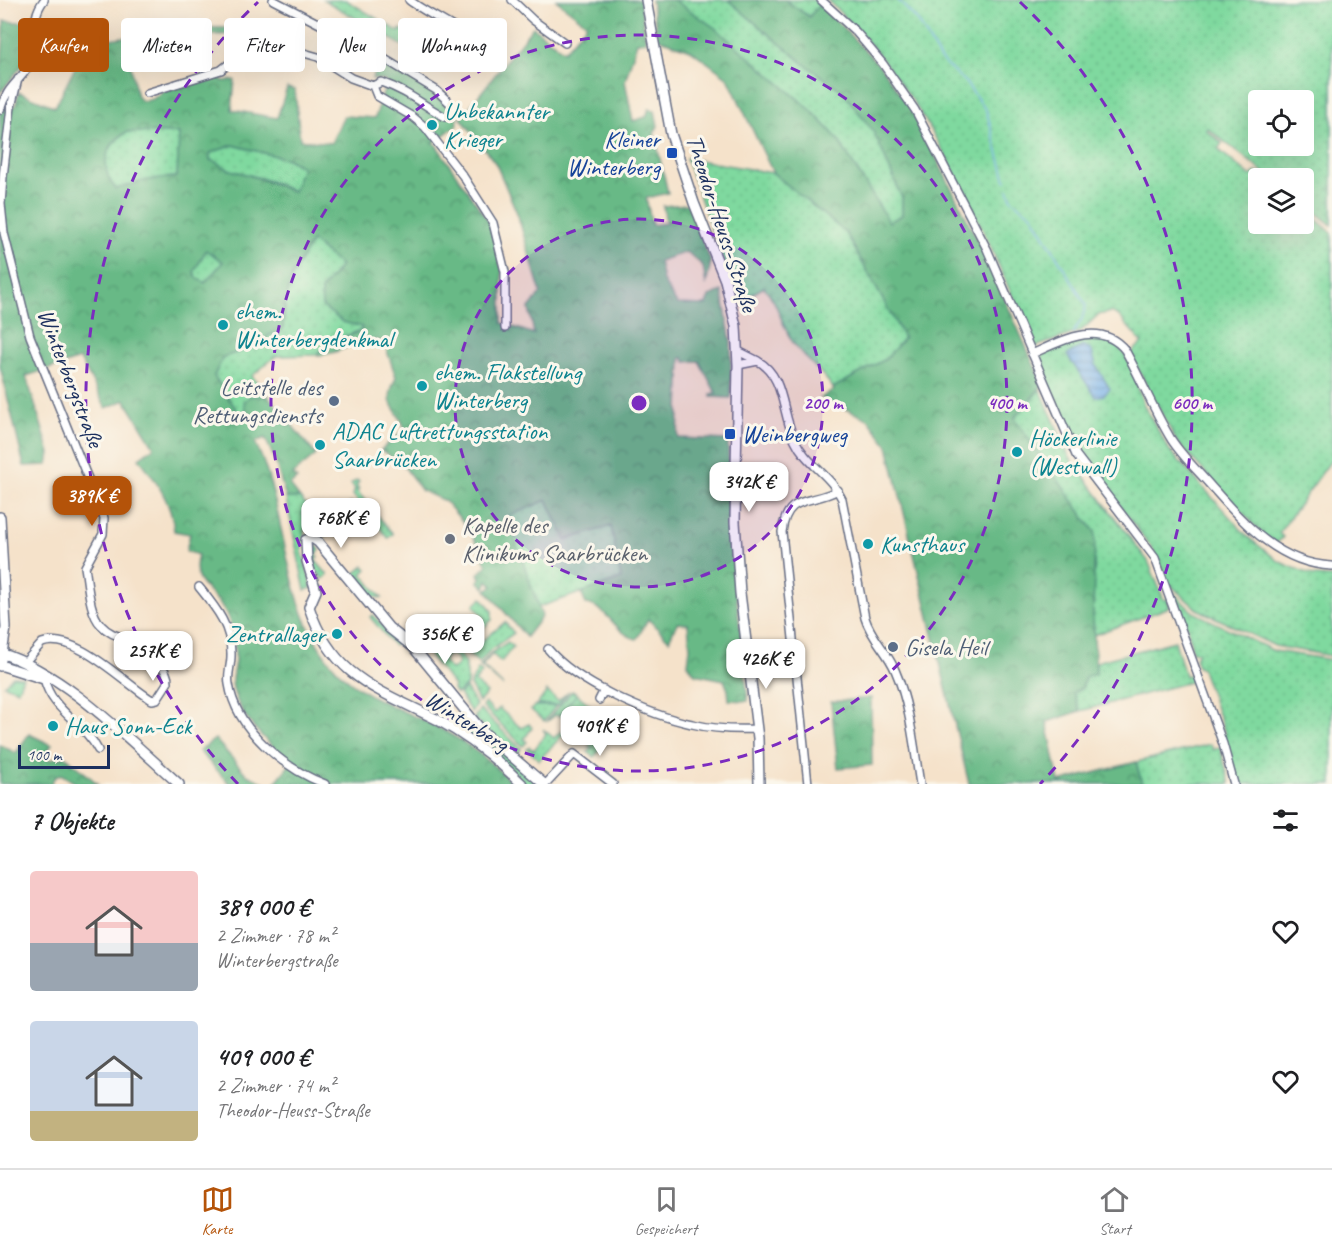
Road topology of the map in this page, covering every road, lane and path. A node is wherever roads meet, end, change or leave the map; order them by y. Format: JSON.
{"nodes":[{"id":1,"x":44,"y":0,"type":"edge"},
{"id":2,"x":273,"y":0,"type":"edge"},
{"id":3,"x":409,"y":0,"type":"edge"},
{"id":4,"x":512,"y":0,"type":"edge"},
{"id":5,"x":646,"y":0,"type":"edge"},
{"id":6,"x":821,"y":0,"type":"edge"},
{"id":7,"x":436,"y":18,"type":"edge"},
{"id":8,"x":565,"y":43,"type":"dead end"},
{"id":9,"x":18,"y":79,"type":"junction"},
{"id":10,"x":373,"y":86,"type":"junction"},
{"id":11,"x":147,"y":93,"type":"dead end"},
{"id":12,"x":0,"y":110,"type":"edge"},
{"id":13,"x":505,"y":328,"type":"dead end"},
{"id":14,"x":738,"y":351,"type":"junction"},
{"id":15,"x":1032,"y":354,"type":"junction"},
{"id":16,"x":758,"y":361,"type":"junction"},
{"id":17,"x":738,"y":365,"type":"junction"},
{"id":18,"x":838,"y":490,"type":"junction"},
{"id":19,"x":0,"y":517,"type":"edge"},
{"id":20,"x":1332,"y":566,"type":"edge"},
{"id":21,"x":199,"y":586,"type":"dead end"},
{"id":22,"x":548,"y":649,"type":"dead end"},
{"id":23,"x":2,"y":653,"type":"edge"},
{"id":24,"x":25,"y":662,"type":"junction"},
{"id":25,"x":0,"y":665,"type":"edge"},
{"id":26,"x":44,"y":678,"type":"junction"},
{"id":27,"x":61,"y":686,"type":"junction"},
{"id":28,"x":604,"y":690,"type":"junction"},
{"id":29,"x":599,"y":700,"type":"dead end"},
{"id":30,"x":757,"y":729,"type":"junction"},
{"id":31,"x":98,"y":750,"type":"dead end"},
{"id":32,"x":179,"y":784,"type":"edge"},
{"id":33,"x":325,"y":784,"type":"edge"},
{"id":34,"x":522,"y":784,"type":"edge"},
{"id":35,"x":545,"y":784,"type":"edge"},
{"id":36,"x":613,"y":784,"type":"edge"},
{"id":37,"x":759,"y":784,"type":"edge"},
{"id":38,"x":808,"y":784,"type":"edge"},
{"id":39,"x":920,"y":784,"type":"edge"},
{"id":40,"x":1234,"y":784,"type":"edge"}],
"edges":[{"from":1,"to":9,"type":"street"},
{"from":2,"to":10,"type":"street"},
{"from":3,"to":7,"type":"street"},
{"from":4,"to":8,"type":"street"},
{"from":5,"to":14,"type":"street","name":"Theodor-Heuss-Straße"},
{"from":6,"to":15,"type":"street"},
{"from":9,"to":12,"type":"street"},
{"from":9,"to":24,"type":"street","name":"Winterbergstraße"},
{"from":10,"to":11,"type":"street"},
{"from":10,"to":13,"type":"street"},
{"from":14,"to":16,"type":"street"},
{"from":14,"to":17,"type":"street","name":"Theodor-Heuss-Straße"},
{"from":15,"to":20,"type":"street"},
{"from":15,"to":40,"type":"street"},
{"from":16,"to":17,"type":"street"},
{"from":16,"to":18,"type":"street"},
{"from":17,"to":30,"type":"street","name":"Theodor-Heuss-Straße"},
{"from":18,"to":38,"type":"street"},
{"from":18,"to":39,"type":"street"},
{"from":19,"to":23,"type":"street"},
{"from":21,"to":33,"type":"street"},
{"from":22,"to":28,"type":"street"},
{"from":23,"to":24,"type":"street"},
{"from":23,"to":25,"type":"street"},
{"from":24,"to":27,"type":"street"},
{"from":25,"to":26,"type":"street"},
{"from":26,"to":27,"type":"street"},
{"from":26,"to":31,"type":"street"},
{"from":27,"to":32,"type":"street"},
{"from":28,"to":29,"type":"street"},
{"from":28,"to":30,"type":"street"},
{"from":30,"to":37,"type":"street","name":"Theodor-Heuss-Straße"},
{"from":34,"to":35,"type":"street","name":"Winterberg"},
{"from":35,"to":36,"type":"street"}]}
